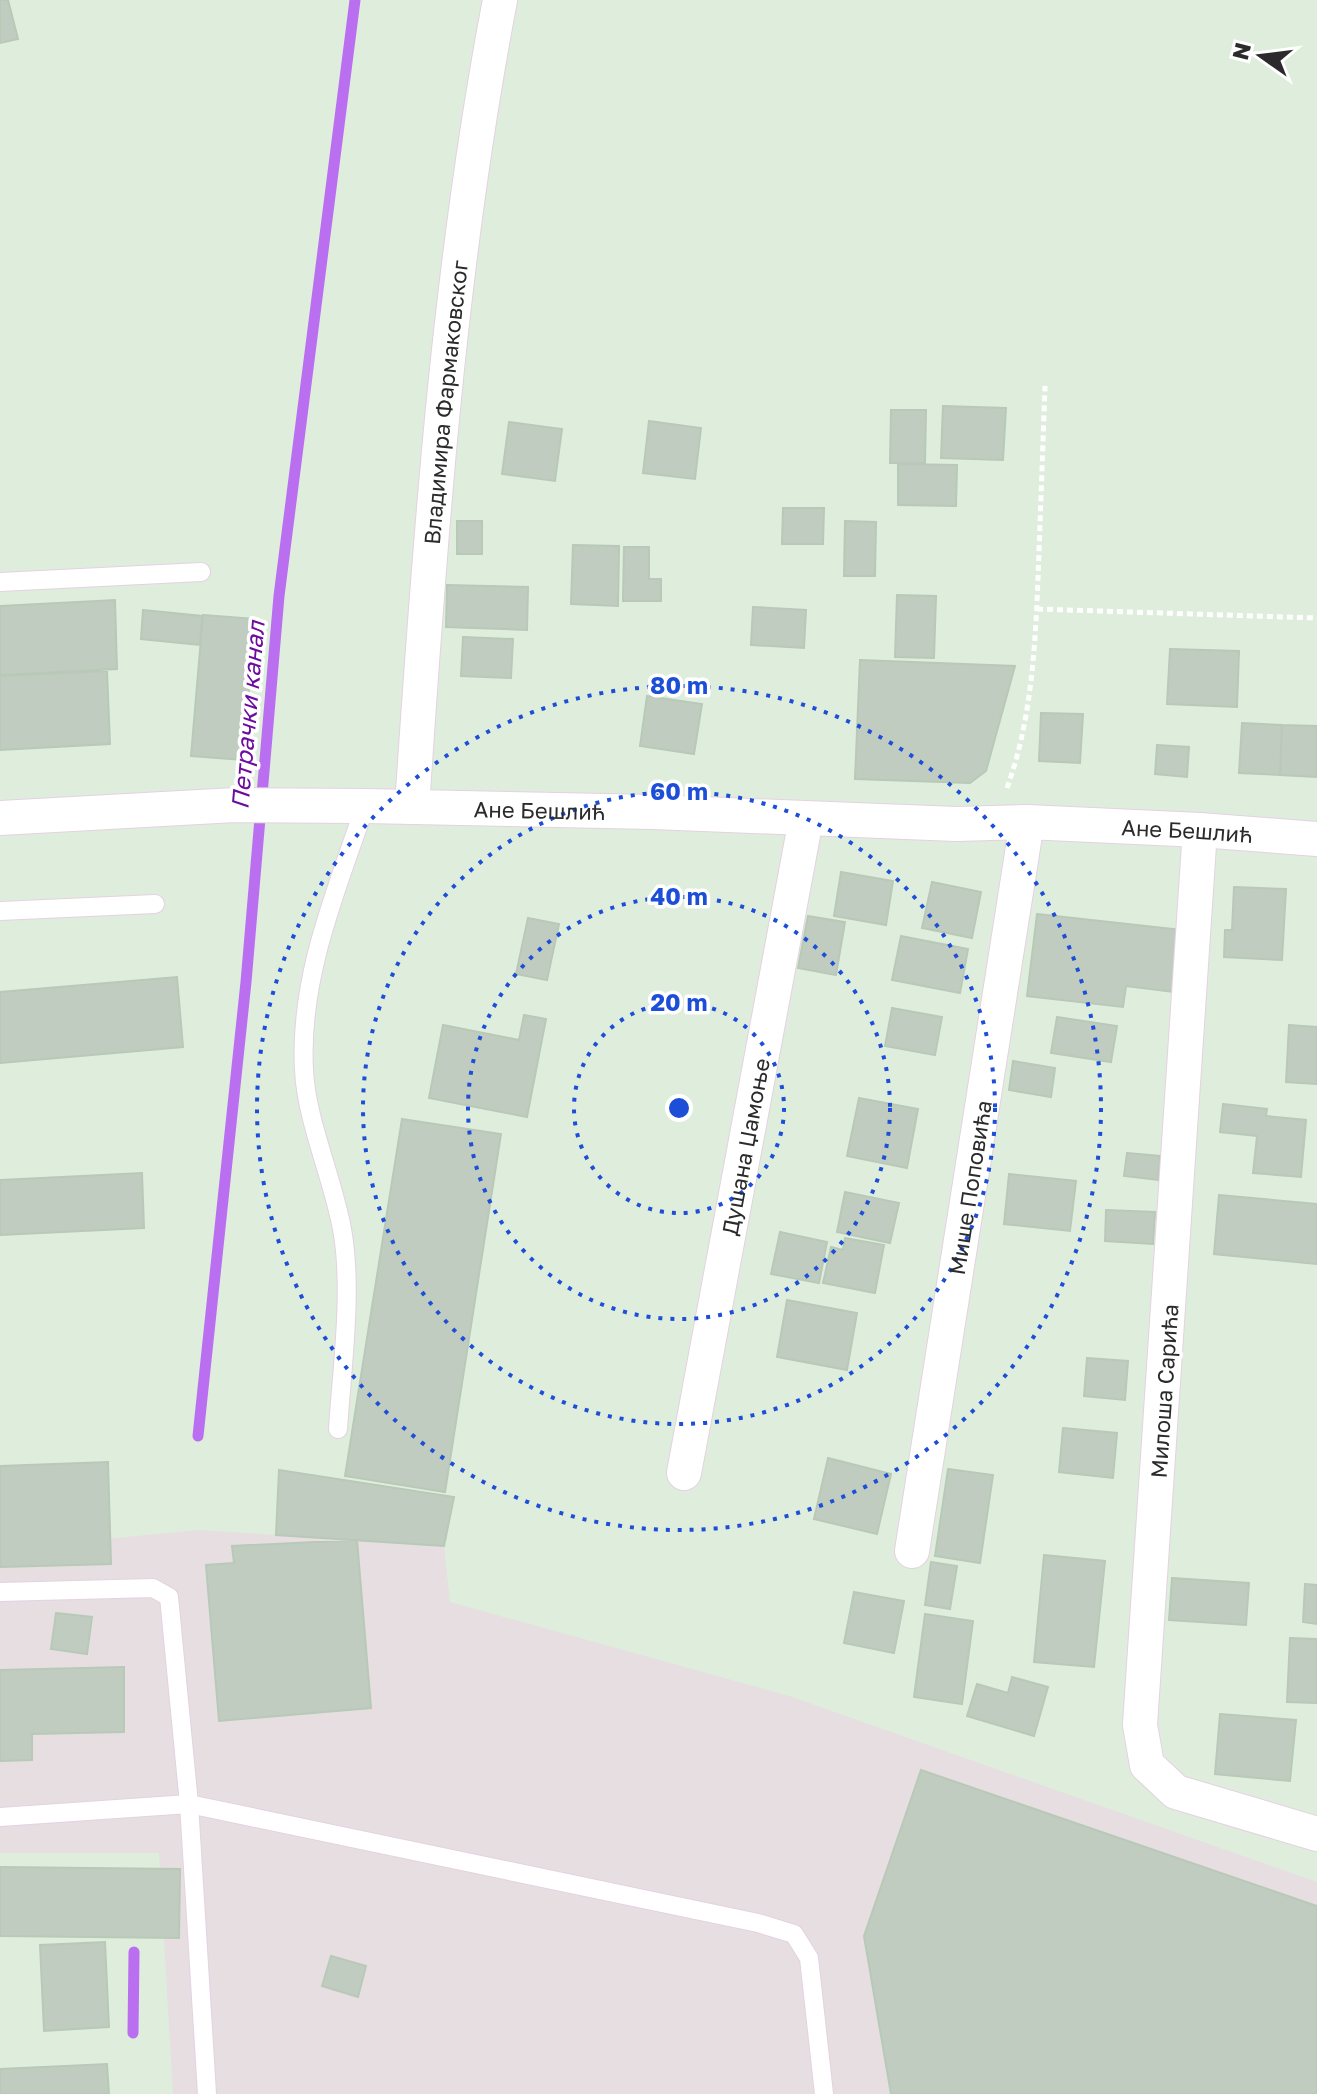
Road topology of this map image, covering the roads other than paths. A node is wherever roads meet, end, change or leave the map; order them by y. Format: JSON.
{"nodes":[{"id":1,"x":500,"y":0,"type":"edge"},
{"id":2,"x":201,"y":572,"type":"dead end"},
{"id":3,"x":0,"y":582,"type":"edge"},
{"id":4,"x":365,"y":806,"type":"junction"},
{"id":5,"x":412,"y":807,"type":"junction"},
{"id":6,"x":0,"y":818,"type":"edge"},
{"id":7,"x":806,"y":819,"type":"junction"},
{"id":8,"x":1010,"y":822,"type":"junction"},
{"id":9,"x":1200,"y":830,"type":"junction"},
{"id":10,"x":1317,"y":839,"type":"edge"},
{"id":11,"x":155,"y":904,"type":"dead end"},
{"id":12,"x":0,"y":911,"type":"edge"},
{"id":13,"x":338,"y":1429,"type":"dead end"},
{"id":14,"x":684,"y":1473,"type":"dead end"},
{"id":15,"x":912,"y":1551,"type":"dead end"},
{"id":16,"x":0,"y":1592,"type":"edge"},
{"id":17,"x":189,"y":1804,"type":"junction"},
{"id":18,"x":0,"y":1817,"type":"edge"},
{"id":19,"x":1317,"y":1834,"type":"edge"},
{"id":20,"x":207,"y":2094,"type":"edge"},
{"id":21,"x":824,"y":2094,"type":"edge"}],
"edges":[{"from":1,"to":5,"type":"street","name":"Владимира Фармаковског"},
{"from":2,"to":3,"type":"lane"},
{"from":4,"to":5,"type":"street","name":"Ане Бешлић"},
{"from":4,"to":6,"type":"street","name":"Ане Бешлић"},
{"from":4,"to":13,"type":"lane"},
{"from":5,"to":7,"type":"street","name":"Ане Бешлић"},
{"from":7,"to":8,"type":"street","name":"Ане Бешлић"},
{"from":7,"to":14,"type":"street","name":"Душана Џамоње"},
{"from":8,"to":9,"type":"street","name":"Ане Бешлић"},
{"from":8,"to":15,"type":"street","name":"Мише Поповића"},
{"from":9,"to":10,"type":"street","name":"Ане Бешлић"},
{"from":9,"to":19,"type":"street","name":"Милоша Сарића"},
{"from":11,"to":12,"type":"lane"},
{"from":16,"to":17,"type":"lane"},
{"from":17,"to":18,"type":"lane"},
{"from":17,"to":20,"type":"lane"},
{"from":17,"to":21,"type":"lane"}]}
